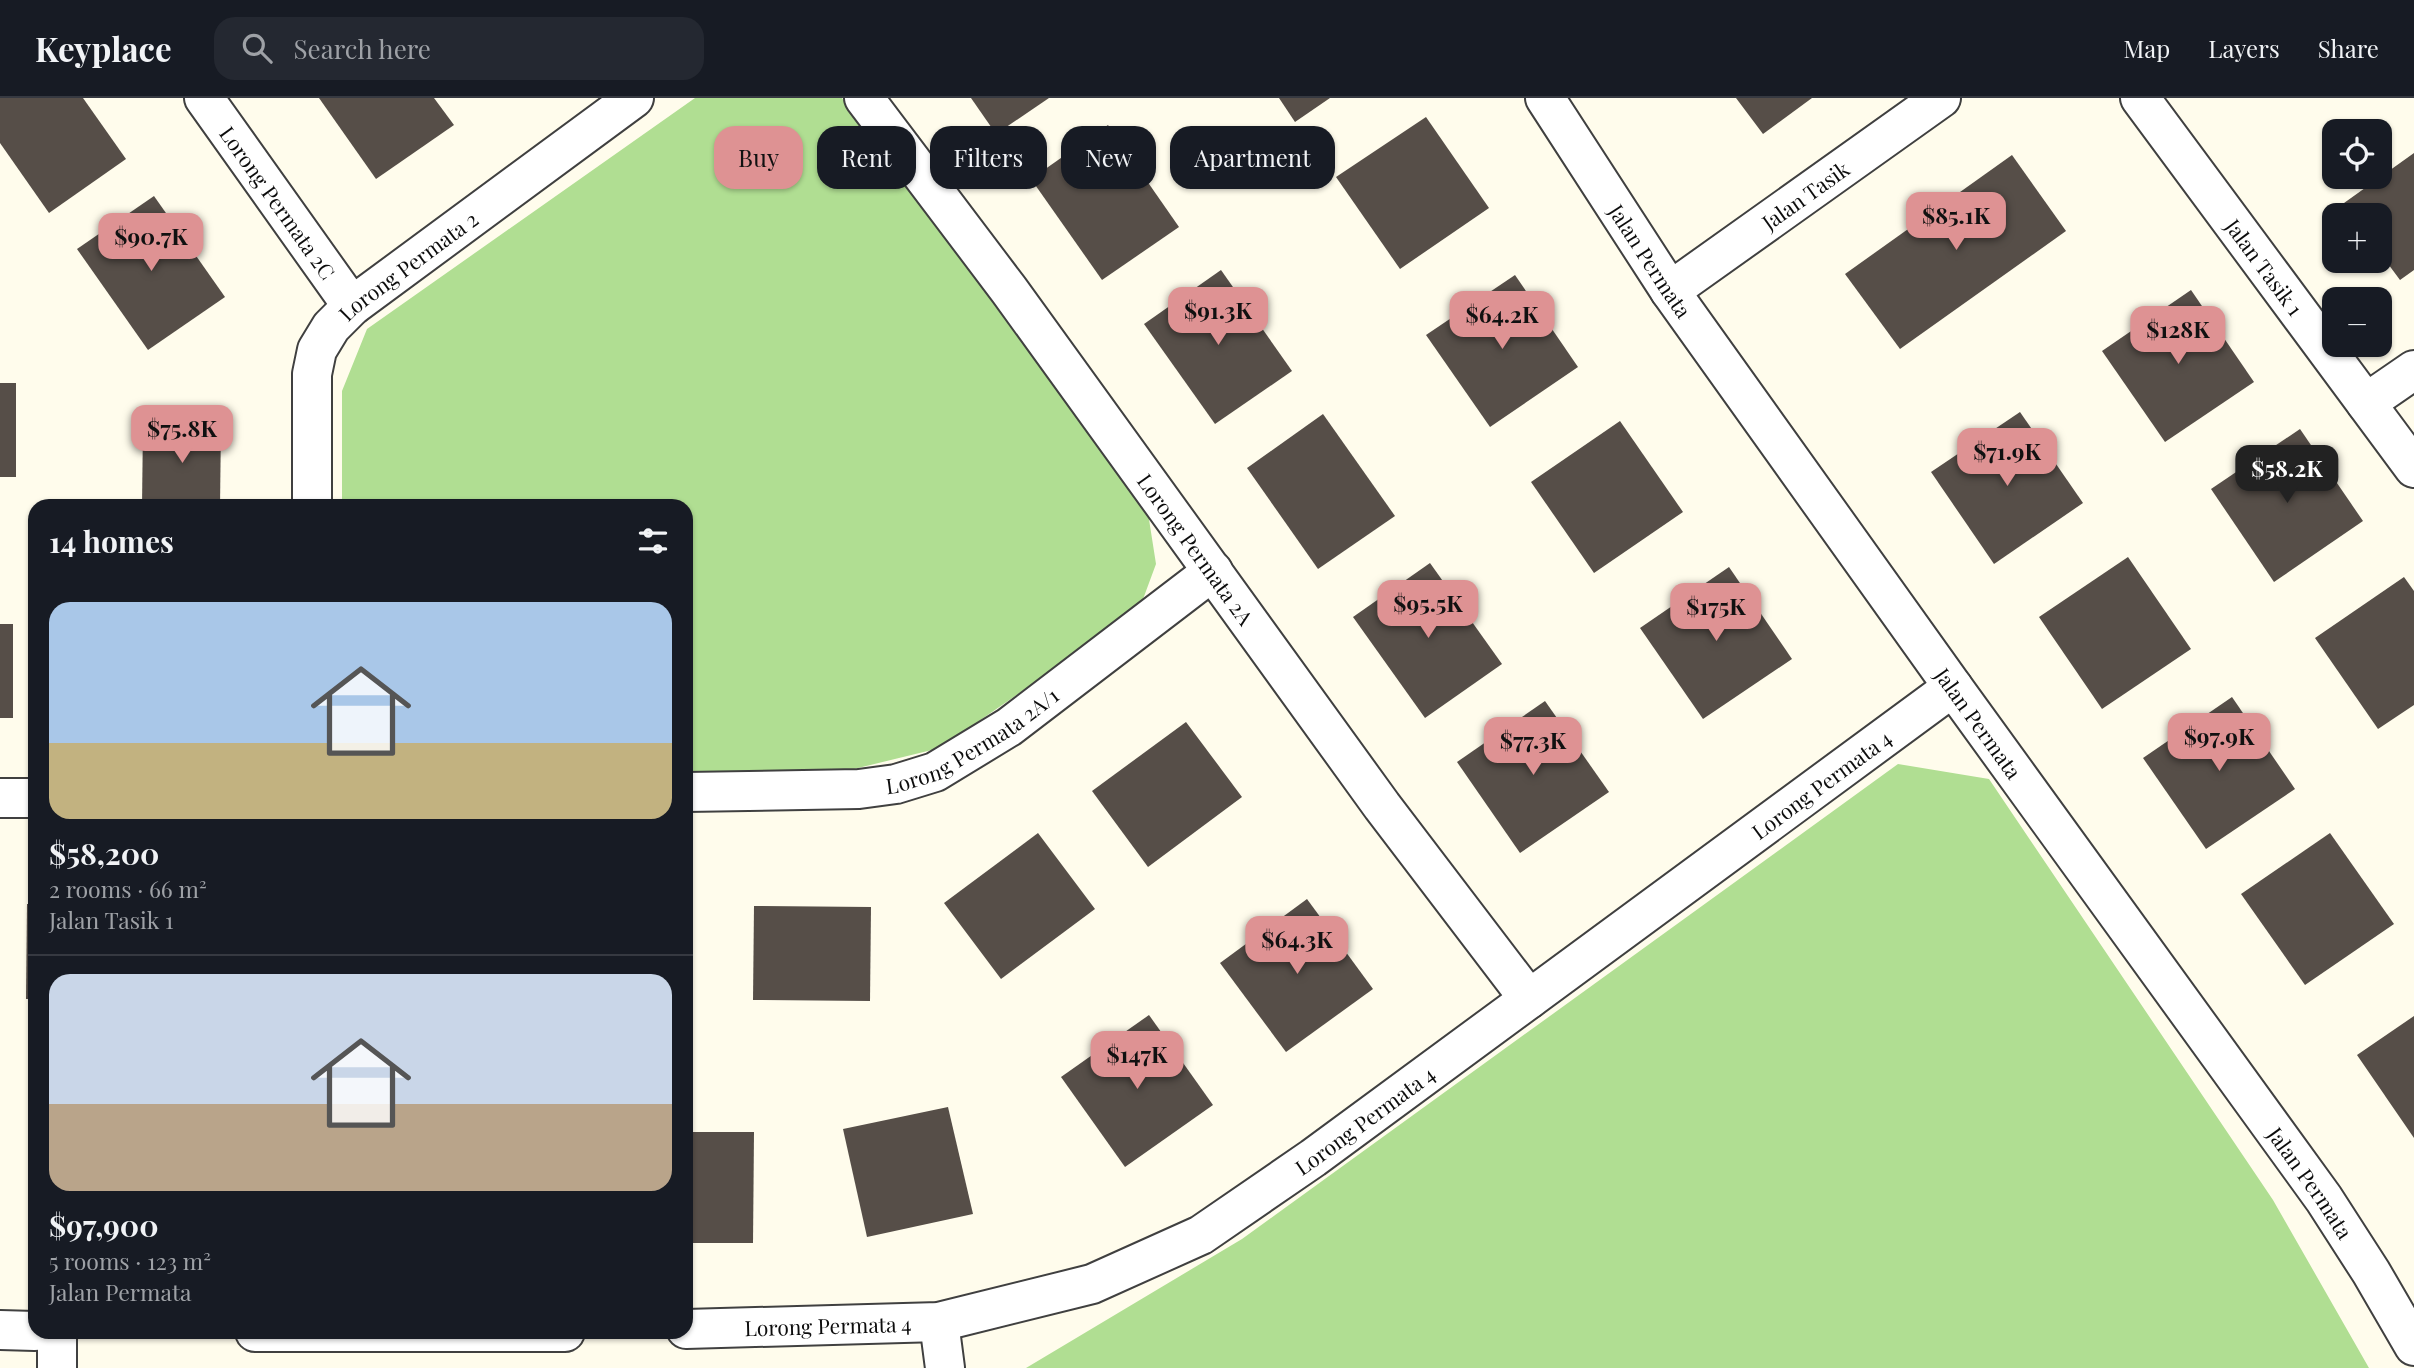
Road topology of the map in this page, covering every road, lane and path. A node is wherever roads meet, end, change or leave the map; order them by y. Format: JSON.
{"nodes":[{"id":1,"x":204,"y":98,"type":"edge"},
{"id":2,"x":634,"y":98,"type":"edge"},
{"id":3,"x":864,"y":98,"type":"edge"},
{"id":4,"x":1545,"y":98,"type":"edge"},
{"id":5,"x":1941,"y":98,"type":"edge"},
{"id":6,"x":2140,"y":98,"type":"edge"},
{"id":7,"x":1670,"y":291,"type":"junction"},
{"id":8,"x":352,"y":306,"type":"junction"},
{"id":9,"x":2414,"y":370,"type":"edge"},
{"id":10,"x":2366,"y":403,"type":"junction"},
{"id":11,"x":2414,"y":468,"type":"edge"},
{"id":12,"x":312,"y":499,"type":"edge"},
{"id":13,"x":1213,"y":571,"type":"junction"},
{"id":14,"x":1953,"y":687,"type":"junction"},
{"id":15,"x":693,"y":792,"type":"edge"},
{"id":16,"x":0,"y":798,"type":"edge"},
{"id":17,"x":28,"y":798,"type":"edge"},
{"id":18,"x":1529,"y":999,"type":"junction"},
{"id":19,"x":939,"y":1322,"type":"junction"},
{"id":20,"x":693,"y":1329,"type":"edge"},
{"id":21,"x":0,"y":1330,"type":"edge"},
{"id":22,"x":28,"y":1331,"type":"edge"},
{"id":23,"x":57,"y":1339,"type":"edge"},
{"id":24,"x":2414,"y":1346,"type":"edge"},
{"id":25,"x":57,"y":1368,"type":"edge"},
{"id":26,"x":945,"y":1368,"type":"edge"}],
"edges":[{"from":1,"to":8,"type":"street","name":"Lorong Permata 2C"},
{"from":2,"to":8,"type":"street","name":"Lorong Permata 2"},
{"from":3,"to":13,"type":"street","name":"Lorong Permata 2A"},
{"from":4,"to":7,"type":"street","name":"Jalan Permata"},
{"from":5,"to":7,"type":"street","name":"Jalan Tasik"},
{"from":6,"to":10,"type":"street","name":"Jalan Tasik 1"},
{"from":7,"to":14,"type":"street","name":"Jalan Permata"},
{"from":8,"to":12,"type":"street","name":"Lorong Permata 2"},
{"from":9,"to":10,"type":"street"},
{"from":10,"to":11,"type":"street","name":"Jalan Tasik 1"},
{"from":13,"to":15,"type":"street","name":"Lorong Permata 2A/1"},
{"from":13,"to":18,"type":"street","name":"Lorong Permata 2A"},
{"from":14,"to":18,"type":"street","name":"Lorong Permata 4"},
{"from":14,"to":24,"type":"street","name":"Jalan Permata"},
{"from":16,"to":17,"type":"street"},
{"from":18,"to":19,"type":"street","name":"Lorong Permata 4"},
{"from":19,"to":20,"type":"street","name":"Lorong Permata 4"},
{"from":19,"to":26,"type":"street"},
{"from":21,"to":22,"type":"street"},
{"from":23,"to":25,"type":"street"}]}
